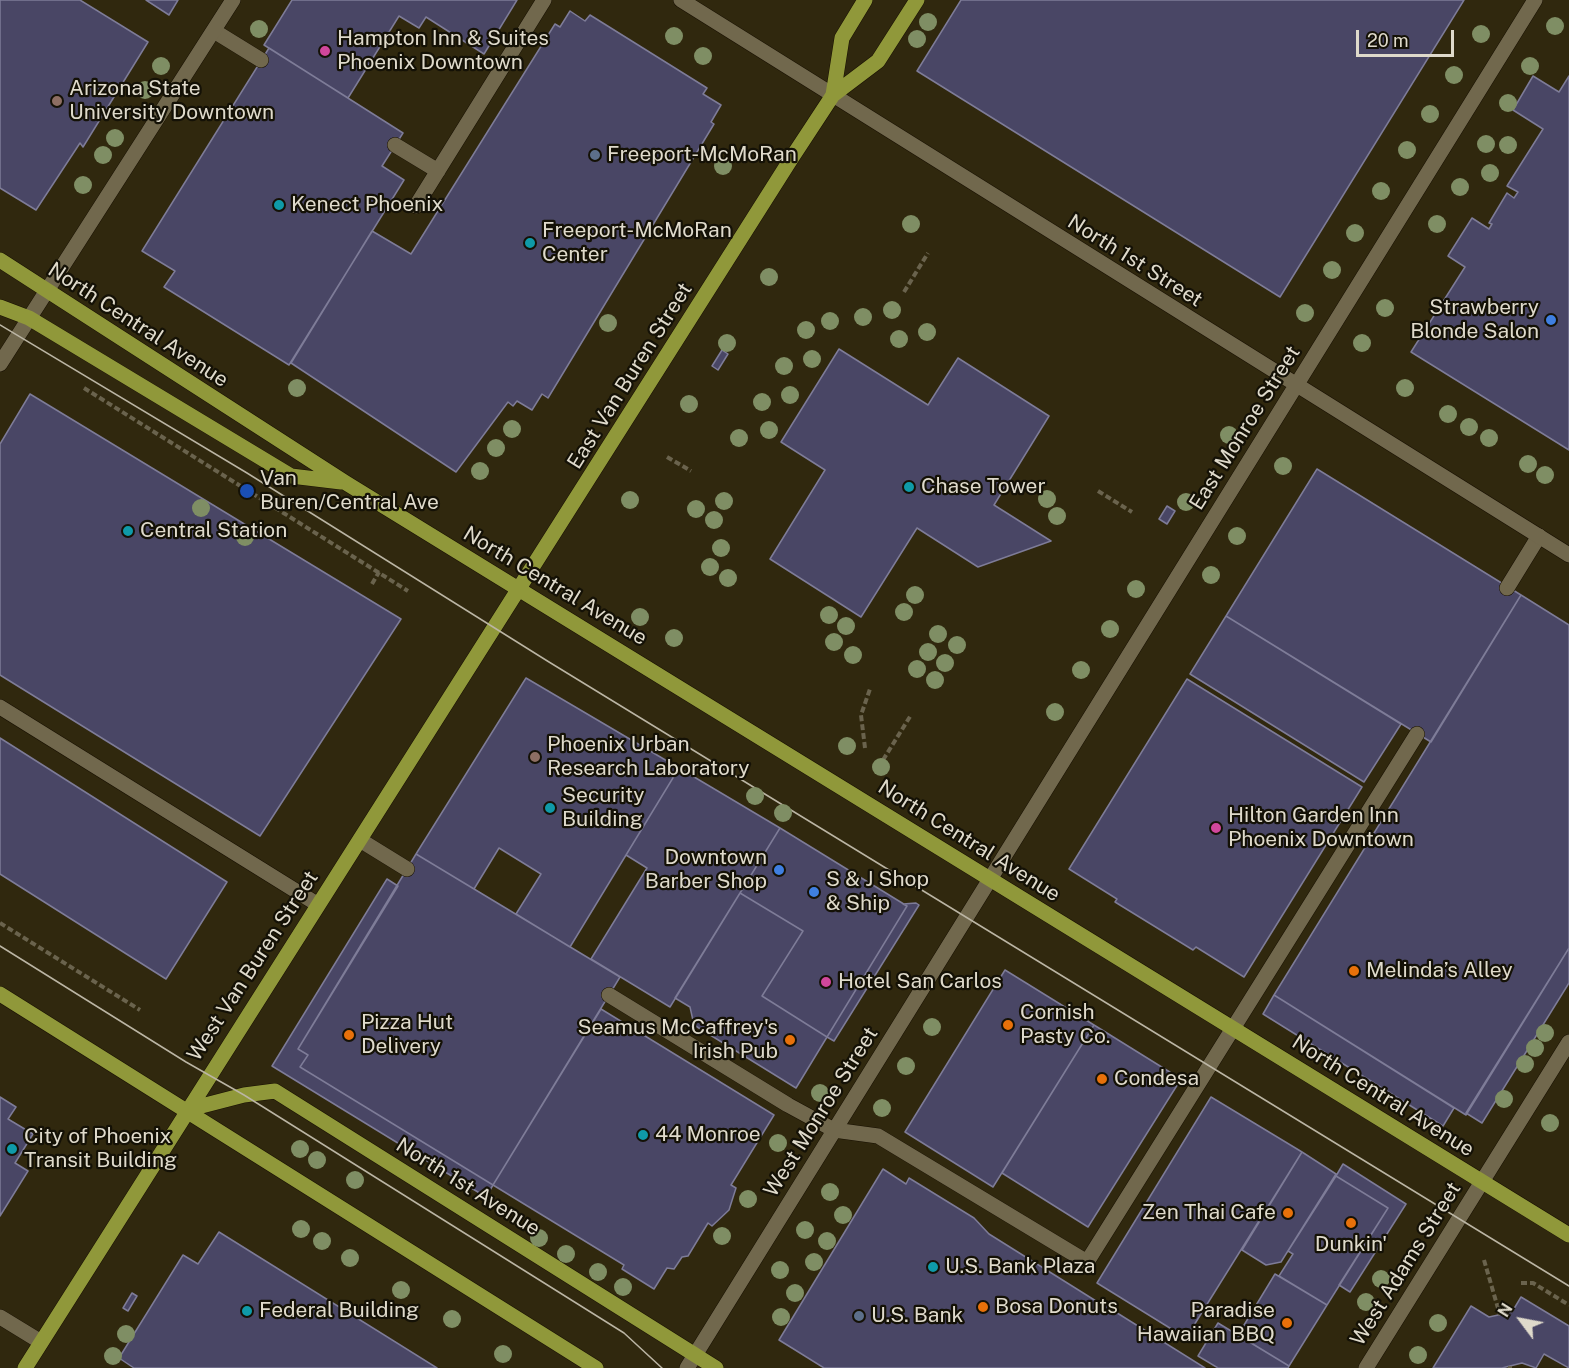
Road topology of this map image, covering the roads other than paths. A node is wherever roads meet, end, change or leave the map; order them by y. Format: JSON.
{"nodes":[{"id":1,"x":233,"y":0,"type":"edge"},
{"id":2,"x":544,"y":0,"type":"edge"},
{"id":3,"x":681,"y":0,"type":"edge"},
{"id":4,"x":865,"y":0,"type":"edge"},
{"id":5,"x":917,"y":0,"type":"edge"},
{"id":6,"x":1535,"y":0,"type":"edge"},
{"id":7,"x":214,"y":31,"type":"junction"},
{"id":8,"x":261,"y":60,"type":"dead end"},
{"id":9,"x":833,"y":95,"type":"junction"},
{"id":10,"x":395,"y":145,"type":"dead end"},
{"id":11,"x":438,"y":171,"type":"junction"},
{"id":12,"x":416,"y":206,"type":"dead end"},
{"id":13,"x":0,"y":260,"type":"edge"},
{"id":14,"x":46,"y":291,"type":"junction"},
{"id":15,"x":0,"y":307,"type":"edge"},
{"id":16,"x":29,"y":318,"type":"junction"},
{"id":17,"x":0,"y":364,"type":"edge"},
{"id":18,"x":1296,"y":386,"type":"junction"},
{"id":19,"x":346,"y":483,"type":"junction"},
{"id":20,"x":1539,"y":536,"type":"junction"},
{"id":21,"x":1569,"y":555,"type":"edge"},
{"id":22,"x":1507,"y":588,"type":"dead end"},
{"id":23,"x":521,"y":589,"type":"junction"},
{"id":24,"x":0,"y":707,"type":"edge"},
{"id":25,"x":1417,"y":734,"type":"dead end"},
{"id":26,"x":360,"y":840,"type":"junction"},
{"id":27,"x":407,"y":869,"type":"dead end"},
{"id":28,"x":990,"y":878,"type":"junction"},
{"id":29,"x":317,"y":904,"type":"junction"},
{"id":30,"x":0,"y":994,"type":"edge"},
{"id":31,"x":609,"y":995,"type":"dead end"},
{"id":32,"x":1232,"y":1028,"type":"junction"},
{"id":33,"x":1569,"y":1042,"type":"edge"},
{"id":34,"x":186,"y":1110,"type":"junction"},
{"id":35,"x":834,"y":1130,"type":"junction"},
{"id":36,"x":1482,"y":1182,"type":"junction"},
{"id":37,"x":1569,"y":1235,"type":"edge"},
{"id":38,"x":0,"y":1317,"type":"edge"},
{"id":39,"x":41,"y":1342,"type":"junction"},
{"id":40,"x":696,"y":1354,"type":"junction"},
{"id":41,"x":31,"y":1366,"type":"edge"},
{"id":42,"x":596,"y":1368,"type":"edge"},
{"id":43,"x":687,"y":1368,"type":"edge"},
{"id":44,"x":716,"y":1368,"type":"edge"},
{"id":45,"x":1366,"y":1368,"type":"edge"}],
"edges":[{"from":1,"to":7,"type":"street"},
{"from":2,"to":11,"type":"street"},
{"from":3,"to":9,"type":"street","name":"North 1st Street"},
{"from":4,"to":9,"type":"main road","name":"East Van Buren Street"},
{"from":5,"to":9,"type":"main road","name":"East Van Buren Street"},
{"from":6,"to":18,"type":"street","name":"East Monroe Street"},
{"from":7,"to":8,"type":"street"},
{"from":7,"to":14,"type":"street"},
{"from":9,"to":18,"type":"street","name":"North 1st Street"},
{"from":9,"to":23,"type":"main road","name":"East Van Buren Street"},
{"from":10,"to":11,"type":"street"},
{"from":11,"to":12,"type":"street"},
{"from":13,"to":14,"type":"main road","name":"North Central Avenue"},
{"from":14,"to":16,"type":"street"},
{"from":14,"to":19,"type":"main road","name":"North Central Avenue"},
{"from":15,"to":16,"type":"main road","name":"North Central Avenue"},
{"from":16,"to":17,"type":"street"},
{"from":16,"to":19,"type":"main road","name":"North Central Avenue"},
{"from":18,"to":20,"type":"street","name":"North 1st Street"},
{"from":18,"to":28,"type":"street","name":"East Monroe Street"},
{"from":19,"to":23,"type":"main road","name":"North Central Avenue"},
{"from":20,"to":21,"type":"street","name":"North 1st Street"},
{"from":20,"to":22,"type":"street"},
{"from":23,"to":26,"type":"main road","name":"West Van Buren Street"},
{"from":23,"to":28,"type":"main road","name":"North Central Avenue"},
{"from":24,"to":29,"type":"street"},
{"from":25,"to":32,"type":"street"},
{"from":26,"to":27,"type":"street"},
{"from":26,"to":29,"type":"main road","name":"West Van Buren Street"},
{"from":28,"to":32,"type":"main road","name":"North Central Avenue"},
{"from":28,"to":35,"type":"street","name":"West Monroe Street"},
{"from":29,"to":34,"type":"main road","name":"West Van Buren Street"},
{"from":30,"to":34,"type":"main road"},
{"from":31,"to":35,"type":"street"},
{"from":32,"to":35,"type":"street"},
{"from":32,"to":36,"type":"main road","name":"North Central Avenue"},
{"from":33,"to":36,"type":"street","name":"West Adams Street"},
{"from":34,"to":39,"type":"main road","name":"West Van Buren Street"},
{"from":34,"to":40,"type":"main road","name":"North 1st Avenue"},
{"from":34,"to":42,"type":"main road"},
{"from":35,"to":40,"type":"street","name":"West Monroe Street"},
{"from":36,"to":37,"type":"main road","name":"North Central Avenue"},
{"from":36,"to":45,"type":"street","name":"West Adams Street"},
{"from":38,"to":39,"type":"street"},
{"from":39,"to":41,"type":"main road","name":"West Van Buren Street"},
{"from":40,"to":43,"type":"street","name":"West Monroe Street"},
{"from":40,"to":44,"type":"main road","name":"North 1st Avenue"}]}
